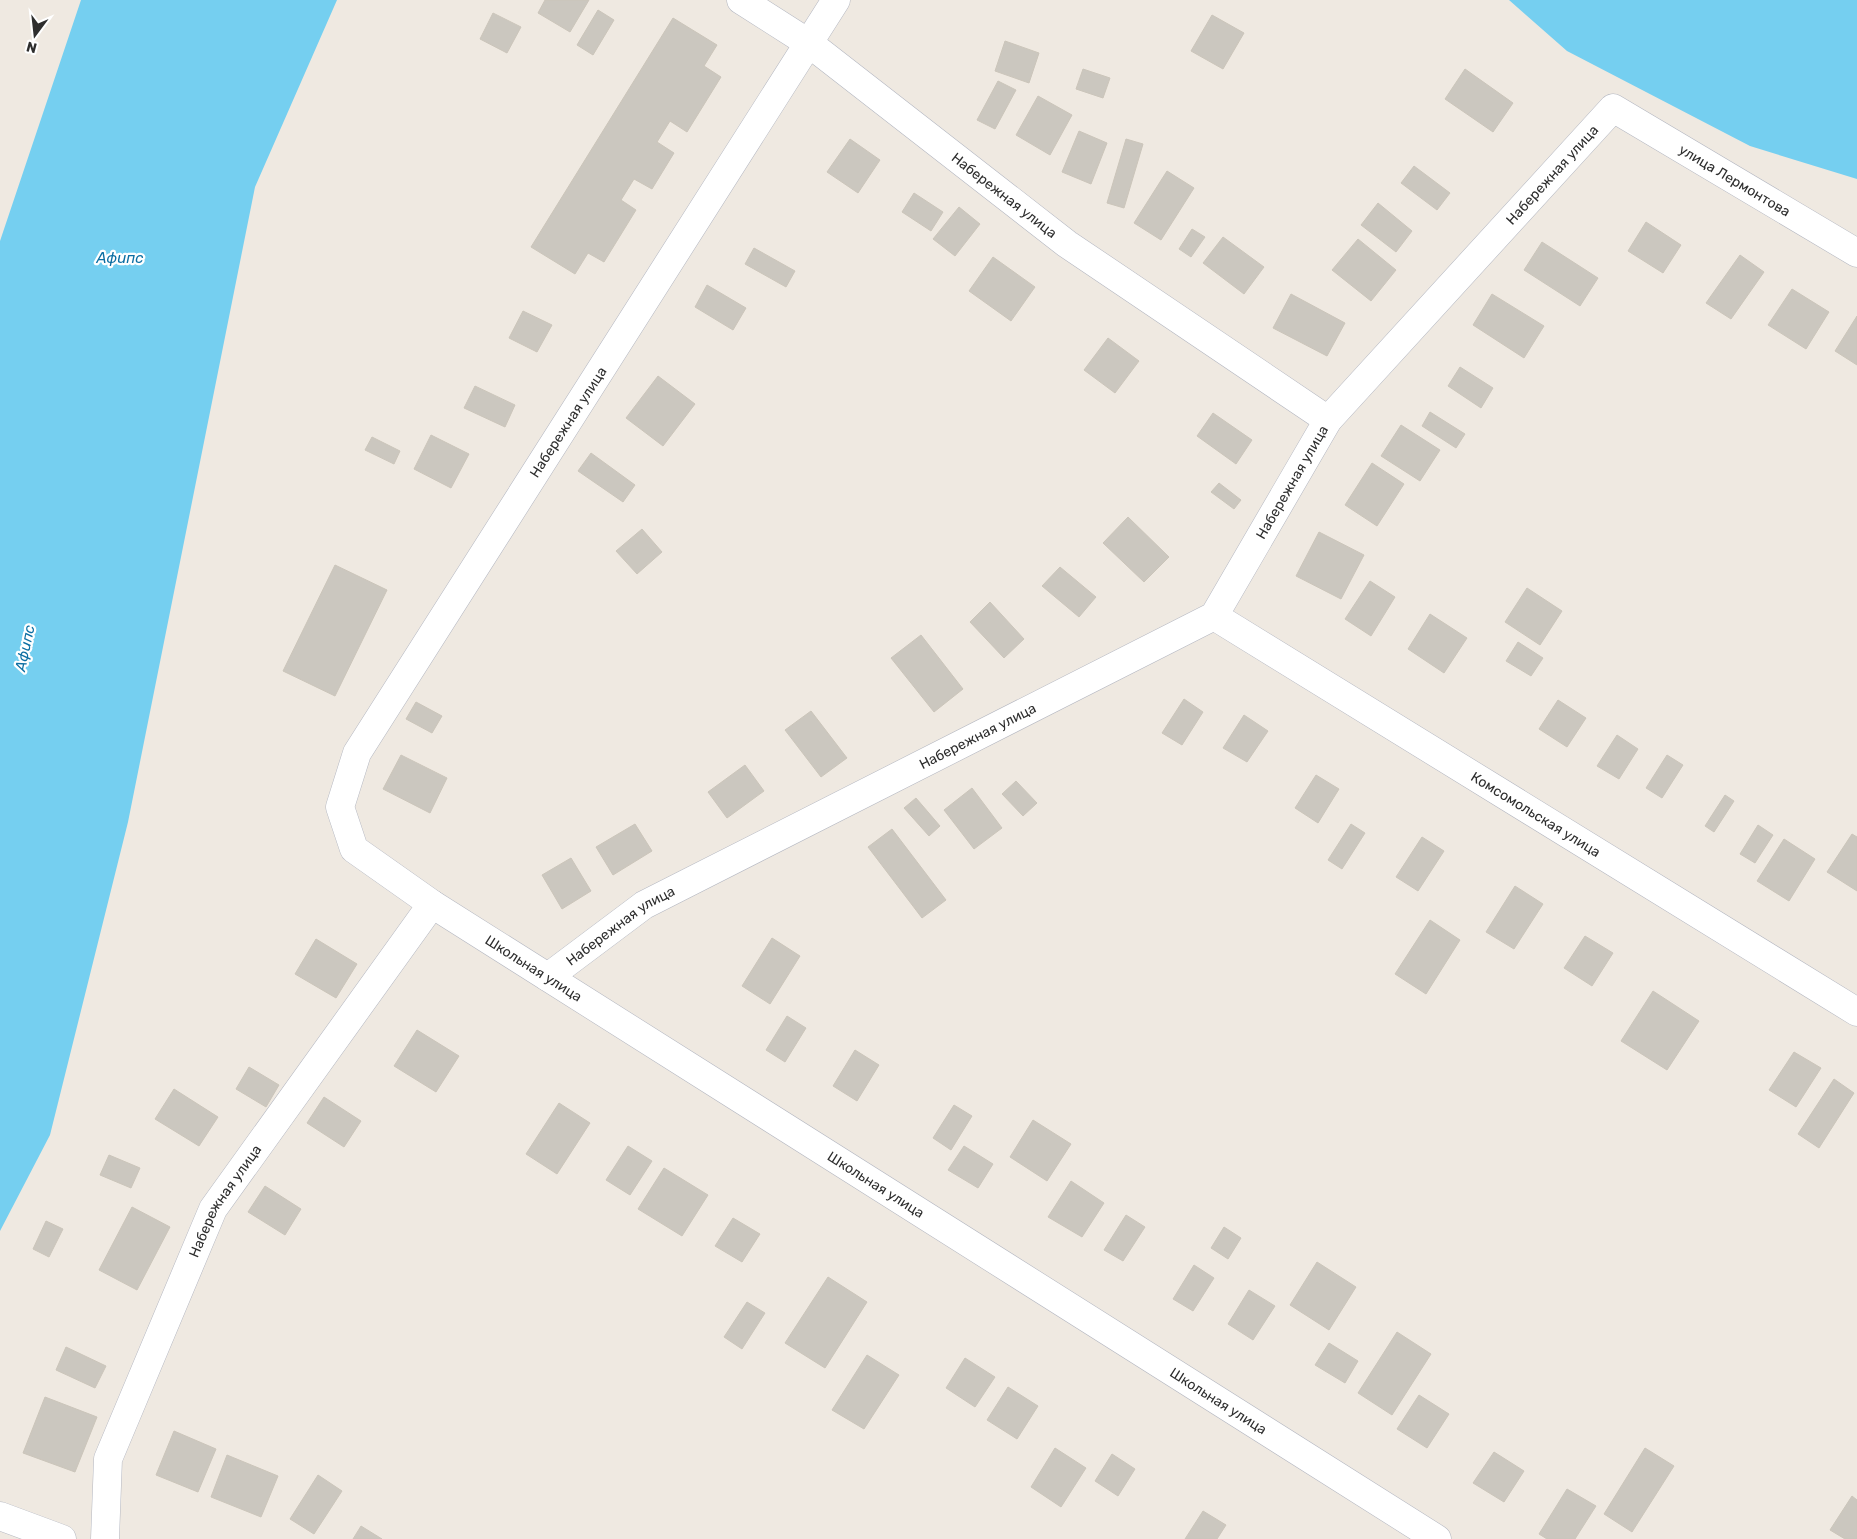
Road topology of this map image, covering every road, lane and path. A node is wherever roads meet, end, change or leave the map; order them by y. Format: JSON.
{"nodes":[{"id":1,"x":741,"y":0,"type":"edge"},
{"id":2,"x":836,"y":0,"type":"edge"},
{"id":3,"x":810,"y":44,"type":"junction"},
{"id":4,"x":1613,"y":108,"type":"joint"},
{"id":5,"x":1857,"y":252,"type":"edge"},
{"id":6,"x":1328,"y":420,"type":"junction"},
{"id":7,"x":1214,"y":616,"type":"junction"},
{"id":8,"x":340,"y":807,"type":"joint"},
{"id":9,"x":432,"y":904,"type":"junction"},
{"id":10,"x":548,"y":977,"type":"junction"},
{"id":11,"x":1857,"y":1012,"type":"edge"},
{"id":12,"x":0,"y":1516,"type":"edge"},
{"id":13,"x":62,"y":1539,"type":"edge"},
{"id":14,"x":105,"y":1539,"type":"edge"},
{"id":15,"x":1437,"y":1539,"type":"edge"}],
"edges":[{"from":1,"to":3,"type":"street","name":"Набережная улица"},
{"from":2,"to":3,"type":"street","name":"Набережная улица"},
{"from":3,"to":6,"type":"street","name":"Набережная улица"},
{"from":3,"to":8,"type":"street","name":"Набережная улица"},
{"from":4,"to":5,"type":"street","name":"улица Лермонтова"},
{"from":4,"to":6,"type":"street","name":"Набережная улица"},
{"from":6,"to":7,"type":"street","name":"Набережная улица"},
{"from":7,"to":10,"type":"street","name":"Набережная улица"},
{"from":7,"to":11,"type":"street","name":"Комсомольская улица"},
{"from":8,"to":9,"type":"street","name":"Школьная улица"},
{"from":9,"to":10,"type":"street","name":"Школьная улица"},
{"from":9,"to":14,"type":"street","name":"Набережная улица"},
{"from":10,"to":15,"type":"street","name":"Школьная улица"},
{"from":12,"to":13,"type":"street"}]}
